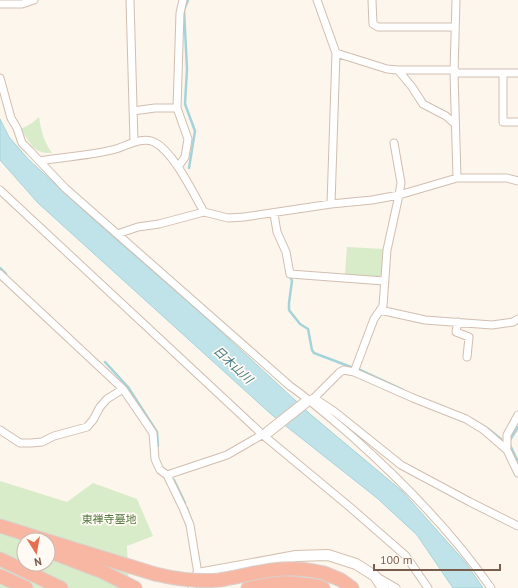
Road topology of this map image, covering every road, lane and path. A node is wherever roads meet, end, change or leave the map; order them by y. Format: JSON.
{"nodes":[{"id":1,"x":34,"y":0,"type":"edge"},
{"id":2,"x":130,"y":0,"type":"edge"},
{"id":3,"x":183,"y":0,"type":"edge"},
{"id":4,"x":318,"y":0,"type":"edge"},
{"id":5,"x":372,"y":0,"type":"edge"},
{"id":6,"x":456,"y":0,"type":"edge"},
{"id":7,"x":0,"y":4,"type":"edge"},
{"id":8,"x":455,"y":27,"type":"junction"},
{"id":9,"x":336,"y":53,"type":"junction"},
{"id":10,"x":398,"y":70,"type":"junction"},
{"id":11,"x":455,"y":72,"type":"junction"},
{"id":12,"x":504,"y":73,"type":"junction"},
{"id":13,"x":518,"y":73,"type":"edge"},
{"id":14,"x":0,"y":78,"type":"edge"},
{"id":15,"x":177,"y":108,"type":"junction"},
{"id":16,"x":133,"y":111,"type":"junction"},
{"id":17,"x":518,"y":122,"type":"edge"},
{"id":18,"x":455,"y":124,"type":"junction"},
{"id":19,"x":134,"y":142,"type":"junction"},
{"id":20,"x":394,"y":143,"type":"dead end"},
{"id":21,"x":40,"y":161,"type":"junction"},
{"id":22,"x":178,"y":167,"type":"junction"},
{"id":23,"x":457,"y":178,"type":"junction"},
{"id":24,"x":518,"y":181,"type":"edge"},
{"id":25,"x":0,"y":190,"type":"edge"},
{"id":26,"x":399,"y":195,"type":"junction"},
{"id":27,"x":331,"y":204,"type":"junction"},
{"id":28,"x":204,"y":212,"type":"junction"},
{"id":29,"x":274,"y":214,"type":"junction"},
{"id":30,"x":117,"y":234,"type":"junction"},
{"id":31,"x":0,"y":274,"type":"edge"},
{"id":32,"x":384,"y":281,"type":"junction"},
{"id":33,"x":380,"y":310,"type":"junction"},
{"id":34,"x":518,"y":319,"type":"edge"},
{"id":35,"x":458,"y":322,"type":"junction"},
{"id":36,"x":467,"y":358,"type":"dead end"},
{"id":37,"x":354,"y":372,"type":"junction"},
{"id":38,"x":123,"y":389,"type":"junction"},
{"id":39,"x":310,"y":400,"type":"junction"},
{"id":40,"x":518,"y":415,"type":"edge"},
{"id":41,"x":0,"y":430,"type":"edge"},
{"id":42,"x":265,"y":433,"type":"junction"},
{"id":43,"x":507,"y":450,"type":"junction"},
{"id":44,"x":518,"y":473,"type":"edge"},
{"id":45,"x":167,"y":475,"type":"junction"},
{"id":46,"x":0,"y":526,"type":"edge"},
{"id":47,"x":518,"y":526,"type":"edge"},
{"id":48,"x":19,"y":532,"type":"edge"},
{"id":49,"x":0,"y":533,"type":"edge"},
{"id":50,"x":16,"y":539,"type":"edge"},
{"id":51,"x":56,"y":543,"type":"edge"},
{"id":52,"x":56,"y":554,"type":"edge"},
{"id":53,"x":0,"y":559,"type":"edge"},
{"id":54,"x":198,"y":574,"type":"junction"},
{"id":55,"x":0,"y":576,"type":"edge"},
{"id":56,"x":375,"y":576,"type":"junction"},
{"id":57,"x":26,"y":588,"type":"edge"},
{"id":58,"x":61,"y":588,"type":"edge"},
{"id":59,"x":135,"y":588,"type":"edge"},
{"id":60,"x":192,"y":588,"type":"edge"},
{"id":61,"x":248,"y":588,"type":"edge"},
{"id":62,"x":323,"y":588,"type":"edge"},
{"id":63,"x":352,"y":588,"type":"edge"},
{"id":64,"x":383,"y":588,"type":"edge"},
{"id":65,"x":396,"y":588,"type":"edge"},
{"id":66,"x":428,"y":588,"type":"edge"},
{"id":67,"x":492,"y":588,"type":"edge"}],
"edges":[{"from":1,"to":7,"type":"street"},
{"from":2,"to":16,"type":"street"},
{"from":3,"to":15,"type":"street"},
{"from":4,"to":9,"type":"street"},
{"from":5,"to":8,"type":"street"},
{"from":6,"to":8,"type":"street"},
{"from":8,"to":11,"type":"street"},
{"from":9,"to":10,"type":"street"},
{"from":9,"to":27,"type":"street"},
{"from":10,"to":11,"type":"street"},
{"from":10,"to":18,"type":"street"},
{"from":11,"to":12,"type":"street"},
{"from":11,"to":18,"type":"street"},
{"from":12,"to":13,"type":"street"},
{"from":12,"to":17,"type":"street"},
{"from":14,"to":21,"type":"street"},
{"from":15,"to":16,"type":"street"},
{"from":15,"to":22,"type":"street"},
{"from":16,"to":19,"type":"street"},
{"from":18,"to":23,"type":"street"},
{"from":19,"to":21,"type":"street"},
{"from":19,"to":22,"type":"street"},
{"from":20,"to":26,"type":"street"},
{"from":21,"to":30,"type":"street"},
{"from":22,"to":28,"type":"street"},
{"from":23,"to":24,"type":"street"},
{"from":23,"to":26,"type":"street"},
{"from":25,"to":42,"type":"street"},
{"from":26,"to":27,"type":"street"},
{"from":26,"to":32,"type":"street"},
{"from":27,"to":29,"type":"street"},
{"from":28,"to":29,"type":"street"},
{"from":28,"to":30,"type":"street"},
{"from":29,"to":32,"type":"street"},
{"from":30,"to":39,"type":"street"},
{"from":31,"to":38,"type":"street"},
{"from":32,"to":33,"type":"street"},
{"from":33,"to":35,"type":"street"},
{"from":33,"to":37,"type":"street"},
{"from":34,"to":35,"type":"street"},
{"from":35,"to":36,"type":"street"},
{"from":37,"to":39,"type":"street"},
{"from":37,"to":43,"type":"street"},
{"from":38,"to":41,"type":"street"},
{"from":38,"to":45,"type":"street"},
{"from":39,"to":42,"type":"street"},
{"from":39,"to":47,"type":"street"},
{"from":39,"to":67,"type":"street"},
{"from":40,"to":43,"type":"street"},
{"from":42,"to":45,"type":"street"},
{"from":42,"to":66,"type":"street"},
{"from":43,"to":44,"type":"street"},
{"from":45,"to":54,"type":"street"},
{"from":46,"to":48,"type":"highway"},
{"from":49,"to":50,"type":"highway"},
{"from":51,"to":63,"type":"highway","bridge":true},
{"from":52,"to":59,"type":"highway"},
{"from":53,"to":58,"type":"highway"},
{"from":54,"to":56,"type":"street"},
{"from":54,"to":60,"type":"street"},
{"from":55,"to":57,"type":"highway"},
{"from":56,"to":64,"type":"street"},
{"from":56,"to":65,"type":"street"},
{"from":61,"to":62,"type":"highway"}]}
